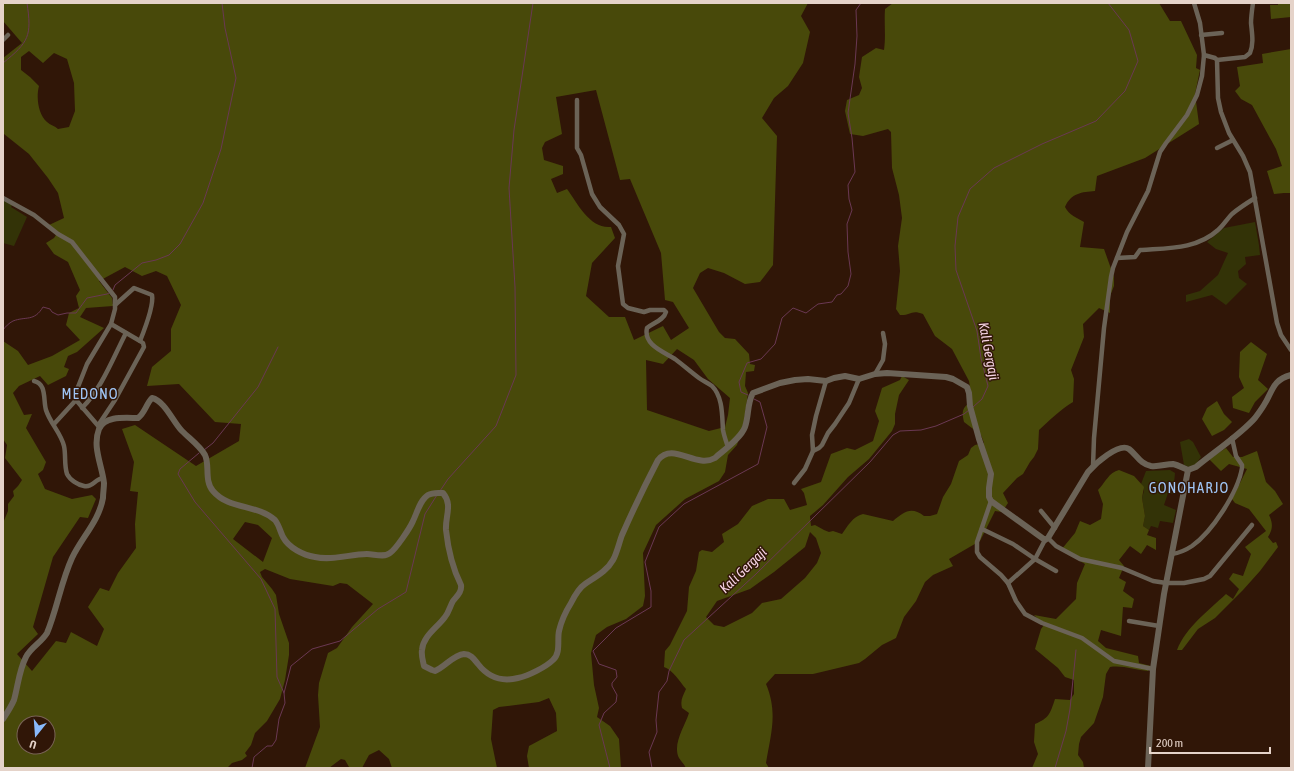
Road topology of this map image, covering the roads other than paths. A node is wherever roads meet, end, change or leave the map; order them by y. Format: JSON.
{"nodes":[{"id":1,"x":1194,"y":3,"type":"edge"},
{"id":2,"x":1253,"y":3,"type":"edge"},
{"id":3,"x":1222,"y":33,"type":"dead end"},
{"id":4,"x":8,"y":35,"type":"dead end"},
{"id":5,"x":1201,"y":35,"type":"junction"},
{"id":6,"x":3,"y":40,"type":"edge"},
{"id":7,"x":1204,"y":55,"type":"junction"},
{"id":8,"x":1217,"y":60,"type":"junction"},
{"id":9,"x":577,"y":100,"type":"dead end"},
{"id":10,"x":1233,"y":140,"type":"junction"},
{"id":11,"x":1217,"y":148,"type":"dead end"},
{"id":12,"x":3,"y":198,"type":"edge"},
{"id":13,"x":1255,"y":198,"type":"junction"},
{"id":14,"x":1117,"y":258,"type":"junction"},
{"id":15,"x":115,"y":305,"type":"junction"},
{"id":16,"x":111,"y":324,"type":"junction"},
{"id":17,"x":126,"y":333,"type":"junction"},
{"id":18,"x":883,"y":333,"type":"dead end"},
{"id":19,"x":140,"y":341,"type":"junction"},
{"id":20,"x":1291,"y":350,"type":"edge"},
{"id":21,"x":875,"y":374,"type":"junction"},
{"id":22,"x":1291,"y":375,"type":"edge"},
{"id":23,"x":859,"y":379,"type":"junction"},
{"id":24,"x":34,"y":381,"type":"dead end"},
{"id":25,"x":826,"y":381,"type":"junction"},
{"id":26,"x":76,"y":400,"type":"junction"},
{"id":27,"x":82,"y":408,"type":"junction"},
{"id":28,"x":54,"y":424,"type":"junction"},
{"id":29,"x":99,"y":427,"type":"junction"},
{"id":30,"x":1232,"y":438,"type":"junction"},
{"id":31,"x":728,"y":447,"type":"junction"},
{"id":32,"x":813,"y":450,"type":"junction"},
{"id":33,"x":1093,"y":466,"type":"junction"},
{"id":34,"x":1188,"y":470,"type":"junction"},
{"id":35,"x":103,"y":478,"type":"junction"},
{"id":36,"x":794,"y":483,"type":"dead end"},
{"id":37,"x":991,"y":501,"type":"junction"},
{"id":38,"x":1041,"y":511,"type":"dead end"},
{"id":39,"x":1252,"y":525,"type":"dead end"},
{"id":40,"x":1054,"y":528,"type":"junction"},
{"id":41,"x":982,"y":529,"type":"junction"},
{"id":42,"x":1047,"y":539,"type":"junction"},
{"id":43,"x":1172,"y":554,"type":"junction"},
{"id":44,"x":1035,"y":559,"type":"junction"},
{"id":45,"x":1056,"y":571,"type":"dead end"},
{"id":46,"x":1008,"y":583,"type":"junction"},
{"id":47,"x":1166,"y":583,"type":"junction"},
{"id":48,"x":1129,"y":621,"type":"dead end"},
{"id":49,"x":1159,"y":626,"type":"junction"},
{"id":50,"x":1153,"y":669,"type":"junction"},
{"id":51,"x":3,"y":719,"type":"edge"},
{"id":52,"x":1148,"y":768,"type":"edge"}],
"edges":[{"from":1,"to":5,"type":"street"},
{"from":2,"to":8,"type":"street"},
{"from":3,"to":5,"type":"street"},
{"from":4,"to":6,"type":"street"},
{"from":5,"to":7,"type":"street"},
{"from":7,"to":8,"type":"street"},
{"from":7,"to":14,"type":"street"},
{"from":8,"to":10,"type":"street"},
{"from":9,"to":31,"type":"street"},
{"from":10,"to":11,"type":"street"},
{"from":10,"to":13,"type":"street"},
{"from":12,"to":15,"type":"street"},
{"from":13,"to":14,"type":"street"},
{"from":13,"to":20,"type":"street"},
{"from":14,"to":33,"type":"street"},
{"from":15,"to":16,"type":"street"},
{"from":15,"to":19,"type":"street"},
{"from":16,"to":17,"type":"street"},
{"from":16,"to":26,"type":"street"},
{"from":17,"to":19,"type":"street"},
{"from":17,"to":27,"type":"street"},
{"from":18,"to":21,"type":"street"},
{"from":19,"to":29,"type":"street"},
{"from":21,"to":23,"type":"street"},
{"from":21,"to":37,"type":"street"},
{"from":22,"to":30,"type":"street"},
{"from":23,"to":25,"type":"street"},
{"from":23,"to":32,"type":"street"},
{"from":24,"to":28,"type":"street"},
{"from":25,"to":31,"type":"street"},
{"from":25,"to":32,"type":"street"},
{"from":26,"to":27,"type":"street"},
{"from":26,"to":28,"type":"street"},
{"from":27,"to":29,"type":"street"},
{"from":28,"to":35,"type":"street"},
{"from":29,"to":31,"type":"street"},
{"from":29,"to":35,"type":"street"},
{"from":30,"to":34,"type":"street"},
{"from":30,"to":43,"type":"street"},
{"from":32,"to":36,"type":"street"},
{"from":33,"to":34,"type":"street"},
{"from":33,"to":40,"type":"street"},
{"from":34,"to":43,"type":"street"},
{"from":35,"to":51,"type":"street"},
{"from":37,"to":41,"type":"street"},
{"from":37,"to":42,"type":"street"},
{"from":38,"to":40,"type":"street"},
{"from":39,"to":47,"type":"street"},
{"from":40,"to":42,"type":"street"},
{"from":41,"to":44,"type":"street"},
{"from":41,"to":46,"type":"street"},
{"from":42,"to":44,"type":"street"},
{"from":42,"to":47,"type":"street"},
{"from":43,"to":47,"type":"street"},
{"from":44,"to":45,"type":"street"},
{"from":44,"to":46,"type":"street"},
{"from":46,"to":50,"type":"street"},
{"from":47,"to":49,"type":"street"},
{"from":48,"to":49,"type":"street"},
{"from":49,"to":50,"type":"street"},
{"from":50,"to":52,"type":"street"}]}
